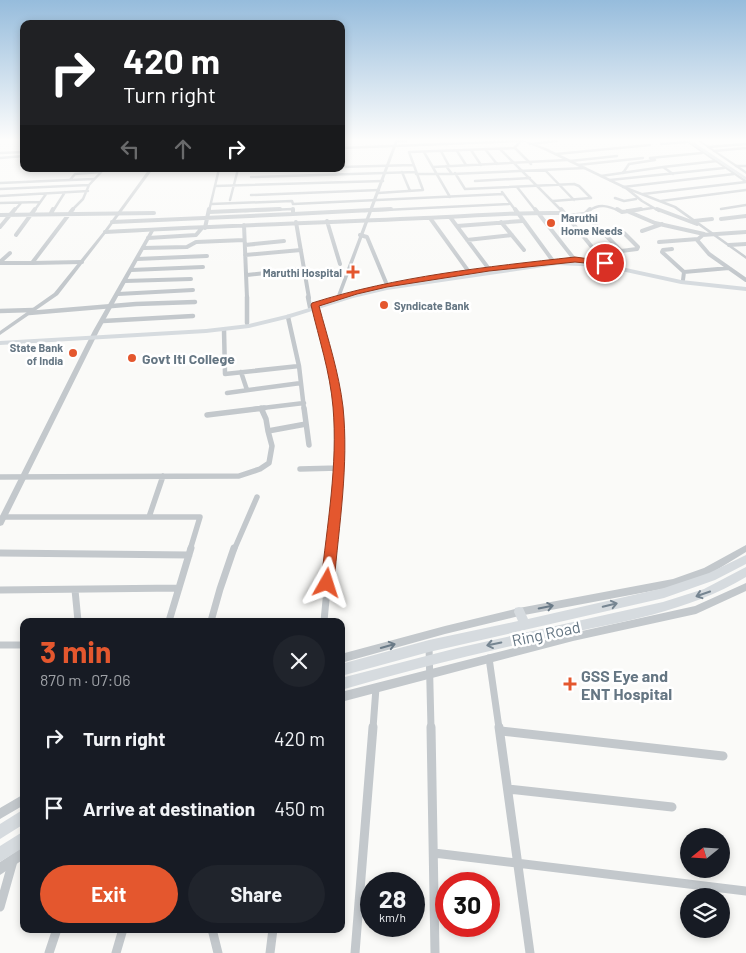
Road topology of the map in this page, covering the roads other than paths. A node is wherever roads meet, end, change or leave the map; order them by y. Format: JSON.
{"nodes":[{"id":1,"x":76,"y":185,"type":"edge"},
{"id":2,"x":89,"y":185,"type":"edge"},
{"id":3,"x":139,"y":185,"type":"edge"},
{"id":4,"x":249,"y":185,"type":"edge"},
{"id":5,"x":381,"y":185,"type":"edge"},
{"id":6,"x":408,"y":185,"type":"edge"},
{"id":7,"x":421,"y":185,"type":"edge"},
{"id":8,"x":444,"y":185,"type":"edge"},
{"id":9,"x":462,"y":185,"type":"edge"},
{"id":10,"x":550,"y":185,"type":"edge"},
{"id":11,"x":560,"y":185,"type":"edge"},
{"id":12,"x":578,"y":185,"type":"edge"},
{"id":13,"x":621,"y":185,"type":"edge"},
{"id":14,"x":637,"y":185,"type":"edge"},
{"id":15,"x":695,"y":185,"type":"edge"},
{"id":16,"x":61,"y":186,"type":"junction"},
{"id":17,"x":214,"y":186,"type":"joint"},
{"id":18,"x":233,"y":186,"type":"junction"},
{"id":19,"x":539,"y":186,"type":"junction"},
{"id":20,"x":517,"y":187,"type":"junction"},
{"id":21,"x":624,"y":187,"type":"junction"},
{"id":22,"x":26,"y":188,"type":"junction"},
{"id":23,"x":498,"y":188,"type":"junction"},
{"id":24,"x":0,"y":190,"type":"edge"},
{"id":25,"x":746,"y":190,"type":"edge"},
{"id":26,"x":88,"y":191,"type":"junction"},
{"id":27,"x":379,"y":191,"type":"junction"},
{"id":28,"x":410,"y":191,"type":"junction"},
{"id":29,"x":65,"y":192,"type":"junction"},
{"id":30,"x":46,"y":194,"type":"junction"},
{"id":31,"x":503,"y":194,"type":"junction"},
{"id":32,"x":643,"y":194,"type":"junction"},
{"id":33,"x":22,"y":195,"type":"junction"},
{"id":34,"x":251,"y":195,"type":"dead end"},
{"id":35,"x":0,"y":196,"type":"edge"},
{"id":36,"x":450,"y":197,"type":"junction"},
{"id":37,"x":615,"y":198,"type":"dead end"},
{"id":38,"x":636,"y":199,"type":"junction"},
{"id":39,"x":230,"y":200,"type":"dead end"},
{"id":40,"x":574,"y":200,"type":"junction"},
{"id":41,"x":661,"y":200,"type":"junction"},
{"id":42,"x":375,"y":201,"type":"junction"},
{"id":43,"x":553,"y":201,"type":"junction"},
{"id":44,"x":40,"y":202,"type":"junction"},
{"id":45,"x":22,"y":203,"type":"junction"},
{"id":46,"x":1,"y":204,"type":"edge"},
{"id":47,"x":211,"y":204,"type":"junction"},
{"id":48,"x":509,"y":204,"type":"junction"},
{"id":49,"x":746,"y":205,"type":"edge"},
{"id":50,"x":293,"y":206,"type":"junction"},
{"id":51,"x":652,"y":208,"type":"junction"},
{"id":52,"x":372,"y":209,"type":"junction"},
{"id":53,"x":721,"y":209,"type":"dead end"},
{"id":54,"x":627,"y":211,"type":"junction"},
{"id":55,"x":209,"y":212,"type":"junction"},
{"id":56,"x":515,"y":212,"type":"junction"},
{"id":57,"x":538,"y":212,"type":"junction"},
{"id":58,"x":51,"y":213,"type":"junction"},
{"id":59,"x":69,"y":213,"type":"junction"},
{"id":60,"x":154,"y":213,"type":"dead end"},
{"id":61,"x":118,"y":214,"type":"junction"},
{"id":62,"x":293,"y":214,"type":"junction"},
{"id":63,"x":565,"y":214,"type":"junction"},
{"id":64,"x":585,"y":214,"type":"junction"},
{"id":65,"x":0,"y":215,"type":"edge"},
{"id":66,"x":9,"y":215,"type":"junction"},
{"id":67,"x":29,"y":215,"type":"junction"},
{"id":68,"x":746,"y":216,"type":"edge"},
{"id":69,"x":450,"y":217,"type":"junction"},
{"id":70,"x":208,"y":218,"type":"junction"},
{"id":71,"x":430,"y":218,"type":"junction"},
{"id":72,"x":721,"y":218,"type":"dead end"},
{"id":73,"x":712,"y":219,"type":"dead end"},
{"id":74,"x":368,"y":220,"type":"junction"},
{"id":75,"x":327,"y":221,"type":"junction"},
{"id":76,"x":522,"y":221,"type":"junction"},
{"id":77,"x":112,"y":222,"type":"junction"},
{"id":78,"x":296,"y":222,"type":"junction"},
{"id":79,"x":501,"y":222,"type":"junction"},
{"id":80,"x":695,"y":222,"type":"junction"},
{"id":81,"x":662,"y":224,"type":"junction"},
{"id":82,"x":244,"y":225,"type":"junction"},
{"id":83,"x":457,"y":226,"type":"junction"},
{"id":84,"x":0,"y":227,"type":"edge"},
{"id":85,"x":203,"y":228,"type":"junction"},
{"id":86,"x":152,"y":231,"type":"junction"},
{"id":87,"x":642,"y":231,"type":"dead end"},
{"id":88,"x":105,"y":232,"type":"junction"},
{"id":89,"x":746,"y":232,"type":"edge"},
{"id":90,"x":624,"y":233,"type":"dead end"},
{"id":91,"x":199,"y":234,"type":"junction"},
{"id":92,"x":704,"y":234,"type":"junction"},
{"id":93,"x":16,"y":235,"type":"dead end"},
{"id":94,"x":360,"y":235,"type":"junction"},
{"id":95,"x":713,"y":235,"type":"junction"},
{"id":96,"x":512,"y":236,"type":"junction"},
{"id":97,"x":148,"y":238,"type":"junction"},
{"id":98,"x":698,"y":239,"type":"junction"},
{"id":99,"x":467,"y":240,"type":"junction"},
{"id":100,"x":284,"y":241,"type":"dead end"},
{"id":101,"x":201,"y":242,"type":"junction"},
{"id":102,"x":659,"y":242,"type":"dead end"},
{"id":103,"x":244,"y":243,"type":"junction"},
{"id":104,"x":746,"y":244,"type":"edge"},
{"id":105,"x":729,"y":246,"type":"junction"},
{"id":106,"x":143,"y":248,"type":"junction"},
{"id":107,"x":672,"y":249,"type":"dead end"},
{"id":108,"x":300,"y":250,"type":"junction"},
{"id":109,"x":524,"y":250,"type":"dead end"},
{"id":110,"x":621,"y":251,"type":"junction"},
{"id":111,"x":10,"y":252,"type":"dead end"},
{"id":112,"x":598,"y":254,"type":"junction"},
{"id":113,"x":245,"y":255,"type":"junction"},
{"id":114,"x":207,"y":256,"type":"dead end"},
{"id":115,"x":746,"y":258,"type":"edge"},
{"id":116,"x":137,"y":259,"type":"junction"},
{"id":117,"x":575,"y":260,"type":"junction"},
{"id":118,"x":553,"y":261,"type":"junction"},
{"id":119,"x":0,"y":262,"type":"edge"},
{"id":120,"x":82,"y":262,"type":"junction"},
{"id":121,"x":32,"y":263,"type":"junction"},
{"id":122,"x":605,"y":263,"type":"junction"},
{"id":123,"x":340,"y":264,"type":"dead end"},
{"id":124,"x":203,"y":267,"type":"dead end"},
{"id":125,"x":729,"y":268,"type":"junction"},
{"id":126,"x":304,"y":269,"type":"junction"},
{"id":127,"x":489,"y":269,"type":"junction"},
{"id":128,"x":131,"y":270,"type":"junction"},
{"id":129,"x":469,"y":272,"type":"junction"},
{"id":130,"x":684,"y":272,"type":"junction"},
{"id":131,"x":247,"y":275,"type":"junction"},
{"id":132,"x":191,"y":280,"type":"dead end"},
{"id":133,"x":683,"y":280,"type":"junction"},
{"id":134,"x":746,"y":280,"type":"edge"},
{"id":135,"x":125,"y":281,"type":"junction"},
{"id":136,"x":387,"y":285,"type":"junction"},
{"id":137,"x":746,"y":288,"type":"edge"},
{"id":138,"x":193,"y":290,"type":"dead end"},
{"id":139,"x":118,"y":294,"type":"junction"},
{"id":140,"x":338,"y":299,"type":"junction"},
{"id":141,"x":195,"y":302,"type":"dead end"},
{"id":142,"x":314,"y":307,"type":"junction"},
{"id":143,"x":110,"y":308,"type":"junction"},
{"id":144,"x":0,"y":311,"type":"edge"},
{"id":145,"x":31,"y":312,"type":"junction"},
{"id":146,"x":193,"y":316,"type":"dead end"},
{"id":147,"x":288,"y":317,"type":"junction"},
{"id":148,"x":103,"y":321,"type":"junction"},
{"id":149,"x":247,"y":323,"type":"junction"},
{"id":150,"x":224,"y":330,"type":"junction"},
{"id":151,"x":0,"y":333,"type":"edge"},
{"id":152,"x":94,"y":336,"type":"junction"},
{"id":153,"x":0,"y":342,"type":"edge"},
{"id":154,"x":299,"y":366,"type":"junction"},
{"id":155,"x":241,"y":372,"type":"junction"},
{"id":156,"x":301,"y":383,"type":"junction"},
{"id":157,"x":247,"y":390,"type":"junction"},
{"id":158,"x":227,"y":393,"type":"dead end"},
{"id":159,"x":304,"y":403,"type":"junction"},
{"id":160,"x":261,"y":408,"type":"junction"},
{"id":161,"x":207,"y":416,"type":"dead end"},
{"id":162,"x":306,"y":424,"type":"junction"},
{"id":163,"x":268,"y":430,"type":"junction"},
{"id":164,"x":309,"y":445,"type":"dead end"},
{"id":165,"x":339,"y":468,"type":"junction"},
{"id":166,"x":300,"y":469,"type":"dead end"},
{"id":167,"x":163,"y":476,"type":"junction"},
{"id":168,"x":0,"y":477,"type":"edge"},
{"id":169,"x":23,"y":477,"type":"junction"},
{"id":170,"x":257,"y":497,"type":"dead end"},
{"id":171,"x":148,"y":517,"type":"junction"},
{"id":172,"x":2,"y":520,"type":"edge"},
{"id":173,"x":745,"y":552,"type":"edge"},
{"id":174,"x":0,"y":553,"type":"edge"},
{"id":175,"x":189,"y":555,"type":"junction"},
{"id":176,"x":746,"y":572,"type":"edge"},
{"id":177,"x":746,"y":587,"type":"edge"},
{"id":178,"x":179,"y":588,"type":"junction"},
{"id":179,"x":0,"y":590,"type":"edge"},
{"id":180,"x":75,"y":590,"type":"junction"},
{"id":181,"x":519,"y":612,"type":"junction"},
{"id":182,"x":78,"y":618,"type":"edge"},
{"id":183,"x":170,"y":618,"type":"edge"},
{"id":184,"x":212,"y":618,"type":"edge"},
{"id":185,"x":324,"y":618,"type":"edge"},
{"id":186,"x":525,"y":625,"type":"junction"},
{"id":187,"x":600,"y":626,"type":"junction"},
{"id":188,"x":0,"y":645,"type":"edge"},
{"id":189,"x":20,"y":645,"type":"edge"},
{"id":190,"x":429,"y":646,"type":"junction"},
{"id":191,"x":345,"y":658,"type":"edge"},
{"id":192,"x":429,"y":658,"type":"junction"},
{"id":193,"x":489,"y":658,"type":"junction"},
{"id":194,"x":345,"y":669,"type":"edge"},
{"id":195,"x":429,"y":674,"type":"junction"},
{"id":196,"x":345,"y":683,"type":"edge"},
{"id":197,"x":376,"y":688,"type":"junction"},
{"id":198,"x":345,"y":696,"type":"edge"},
{"id":199,"x":500,"y":731,"type":"junction"},
{"id":200,"x":723,"y":756,"type":"dead end"},
{"id":201,"x":508,"y":789,"type":"junction"},
{"id":202,"x":20,"y":802,"type":"edge"},
{"id":203,"x":672,"y":807,"type":"dead end"},
{"id":204,"x":0,"y":814,"type":"edge"},
{"id":205,"x":20,"y":819,"type":"edge"},
{"id":206,"x":0,"y":832,"type":"edge"},
{"id":207,"x":20,"y":842,"type":"edge"},
{"id":208,"x":20,"y":853,"type":"edge"},
{"id":209,"x":434,"y":853,"type":"junction"},
{"id":210,"x":7,"y":857,"type":"edge"},
{"id":211,"x":518,"y":862,"type":"junction"},
{"id":212,"x":0,"y":869,"type":"edge"},
{"id":213,"x":746,"y":890,"type":"edge"},
{"id":214,"x":0,"y":908,"type":"edge"},
{"id":215,"x":56,"y":933,"type":"edge"},
{"id":216,"x":122,"y":933,"type":"edge"},
{"id":217,"x":213,"y":933,"type":"edge"},
{"id":218,"x":272,"y":933,"type":"edge"},
{"id":219,"x":49,"y":953,"type":"edge"},
{"id":220,"x":116,"y":953,"type":"edge"},
{"id":221,"x":218,"y":953,"type":"edge"},
{"id":222,"x":270,"y":953,"type":"edge"},
{"id":223,"x":355,"y":953,"type":"edge"},
{"id":224,"x":435,"y":953,"type":"edge"},
{"id":225,"x":530,"y":953,"type":"edge"}],
"edges":[{"from":1,"to":16,"type":"street"},
{"from":2,"to":26,"type":"street"},
{"from":3,"to":61,"type":"street"},
{"from":4,"to":18,"type":"street"},
{"from":5,"to":27,"type":"street"},
{"from":6,"to":28,"type":"street"},
{"from":7,"to":28,"type":"street"},
{"from":8,"to":36,"type":"street"},
{"from":9,"to":23,"type":"street"},
{"from":10,"to":19,"type":"street"},
{"from":11,"to":40,"type":"street"},
{"from":12,"to":40,"type":"street"},
{"from":13,"to":21,"type":"street"},
{"from":14,"to":21,"type":"street"},
{"from":15,"to":32,"type":"street"},
{"from":16,"to":22,"type":"street"},
{"from":16,"to":29,"type":"street"},
{"from":17,"to":18,"type":"street"},
{"from":17,"to":47,"type":"street"},
{"from":18,"to":39,"type":"street"},
{"from":19,"to":20,"type":"street"},
{"from":19,"to":43,"type":"street"},
{"from":20,"to":23,"type":"street"},
{"from":20,"to":57,"type":"street"},
{"from":21,"to":32,"type":"street"},
{"from":21,"to":38,"type":"street"},
{"from":22,"to":24,"type":"street"},
{"from":22,"to":33,"type":"street"},
{"from":23,"to":31,"type":"street"},
{"from":25,"to":41,"type":"street"},
{"from":26,"to":29,"type":"street"},
{"from":26,"to":59,"type":"street"},
{"from":27,"to":28,"type":"street"},
{"from":27,"to":34,"type":"street"},
{"from":27,"to":42,"type":"street"},
{"from":29,"to":30,"type":"street"},
{"from":29,"to":58,"type":"street"},
{"from":30,"to":33,"type":"street"},
{"from":30,"to":44,"type":"street"},
{"from":31,"to":36,"type":"street"},
{"from":31,"to":48,"type":"street"},
{"from":32,"to":41,"type":"street"},
{"from":33,"to":35,"type":"street"},
{"from":36,"to":42,"type":"street"},
{"from":37,"to":38,"type":"street"},
{"from":38,"to":51,"type":"street"},
{"from":40,"to":43,"type":"street"},
{"from":41,"to":80,"type":"street"},
{"from":42,"to":50,"type":"street"},
{"from":42,"to":52,"type":"street"},
{"from":43,"to":63,"type":"street"},
{"from":44,"to":45,"type":"street"},
{"from":44,"to":67,"type":"street"},
{"from":45,"to":46,"type":"street"},
{"from":45,"to":66,"type":"street"},
{"from":47,"to":50,"type":"street"},
{"from":47,"to":55,"type":"street"},
{"from":48,"to":52,"type":"street"},
{"from":48,"to":56,"type":"street"},
{"from":49,"to":53,"type":"street"},
{"from":50,"to":55,"type":"street"},
{"from":50,"to":62,"type":"street"},
{"from":51,"to":54,"type":"street"},
{"from":51,"to":80,"type":"street"},
{"from":52,"to":62,"type":"street"},
{"from":52,"to":74,"type":"street"},
{"from":54,"to":64,"type":"street"},
{"from":54,"to":81,"type":"street"},
{"from":55,"to":70,"type":"street"},
{"from":56,"to":57,"type":"street"},
{"from":56,"to":69,"type":"street"},
{"from":56,"to":76,"type":"street"},
{"from":57,"to":63,"type":"street"},
{"from":57,"to":117,"type":"street"},
{"from":58,"to":59,"type":"street"},
{"from":58,"to":67,"type":"street"},
{"from":59,"to":61,"type":"street"},
{"from":59,"to":121,"type":"street"},
{"from":60,"to":61,"type":"street"},
{"from":61,"to":77,"type":"street"},
{"from":62,"to":70,"type":"street"},
{"from":63,"to":64,"type":"street"},
{"from":63,"to":112,"type":"street"},
{"from":64,"to":110,"type":"street"},
{"from":65,"to":66,"type":"street"},
{"from":66,"to":67,"type":"street"},
{"from":66,"to":84,"type":"street"},
{"from":67,"to":93,"type":"street"},
{"from":68,"to":72,"type":"street"},
{"from":69,"to":71,"type":"street"},
{"from":69,"to":83,"type":"street"},
{"from":70,"to":77,"type":"street"},
{"from":70,"to":85,"type":"street"},
{"from":71,"to":74,"type":"street"},
{"from":71,"to":129,"type":"street"},
{"from":73,"to":80,"type":"street"},
{"from":74,"to":75,"type":"street"},
{"from":74,"to":94,"type":"street"},
{"from":75,"to":78,"type":"street"},
{"from":75,"to":123,"type":"street"},
{"from":76,"to":79,"type":"street"},
{"from":76,"to":118,"type":"street"},
{"from":77,"to":88,"type":"street"},
{"from":78,"to":82,"type":"street"},
{"from":78,"to":108,"type":"street"},
{"from":79,"to":83,"type":"street"},
{"from":79,"to":96,"type":"street"},
{"from":80,"to":92,"type":"street"},
{"from":81,"to":87,"type":"street"},
{"from":81,"to":92,"type":"street"},
{"from":82,"to":85,"type":"street"},
{"from":82,"to":103,"type":"street"},
{"from":83,"to":99,"type":"street"},
{"from":85,"to":86,"type":"street"},
{"from":85,"to":91,"type":"street"},
{"from":86,"to":88,"type":"street"},
{"from":86,"to":97,"type":"street"},
{"from":88,"to":120,"type":"street"},
{"from":89,"to":95,"type":"street"},
{"from":90,"to":110,"type":"street"},
{"from":91,"to":97,"type":"street"},
{"from":91,"to":101,"type":"street"},
{"from":92,"to":95,"type":"street"},
{"from":92,"to":95,"type":"street"},
{"from":92,"to":98,"type":"street"},
{"from":94,"to":136,"type":"street"},
{"from":94,"to":140,"type":"street"},
{"from":95,"to":105,"type":"street"},
{"from":96,"to":99,"type":"street"},
{"from":96,"to":109,"type":"street"},
{"from":97,"to":106,"type":"street"},
{"from":98,"to":102,"type":"street"},
{"from":98,"to":125,"type":"street"},
{"from":99,"to":127,"type":"street"},
{"from":100,"to":103,"type":"street"},
{"from":101,"to":103,"type":"street"},
{"from":101,"to":106,"type":"street"},
{"from":103,"to":113,"type":"street"},
{"from":104,"to":105,"type":"street"},
{"from":105,"to":115,"type":"street"},
{"from":106,"to":116,"type":"street"},
{"from":107,"to":130,"type":"street"},
{"from":108,"to":113,"type":"street"},
{"from":108,"to":126,"type":"street"},
{"from":110,"to":112,"type":"street"},
{"from":111,"to":119,"type":"street"},
{"from":112,"to":122,"type":"street"},
{"from":113,"to":131,"type":"street"},
{"from":114,"to":116,"type":"street"},
{"from":116,"to":128,"type":"street"},
{"from":117,"to":118,"type":"main road"},
{"from":117,"to":122,"type":"main road"},
{"from":118,"to":127,"type":"main road"},
{"from":119,"to":121,"type":"street"},
{"from":120,"to":121,"type":"street"},
{"from":120,"to":145,"type":"street"},
{"from":122,"to":133,"type":"main road"},
{"from":124,"to":128,"type":"street"},
{"from":125,"to":130,"type":"street"},
{"from":125,"to":134,"type":"street"},
{"from":126,"to":131,"type":"street"},
{"from":126,"to":142,"type":"street"},
{"from":127,"to":129,"type":"main road"},
{"from":128,"to":135,"type":"street"},
{"from":129,"to":136,"type":"main road"},
{"from":130,"to":133,"type":"street"},
{"from":131,"to":149,"type":"street"},
{"from":132,"to":135,"type":"street"},
{"from":133,"to":137,"type":"main road"},
{"from":135,"to":139,"type":"street"},
{"from":136,"to":140,"type":"main road"},
{"from":137,"to":140,"type":"main road"},
{"from":138,"to":139,"type":"street"},
{"from":139,"to":143,"type":"street"},
{"from":140,"to":142,"type":"main road"},
{"from":141,"to":143,"type":"street"},
{"from":142,"to":147,"type":"main road"},
{"from":142,"to":149,"type":"main road"},
{"from":142,"to":165,"type":"street"},
{"from":143,"to":145,"type":"street"},
{"from":143,"to":148,"type":"street"},
{"from":144,"to":145,"type":"street"},
{"from":145,"to":151,"type":"street"},
{"from":146,"to":148,"type":"street"},
{"from":147,"to":150,"type":"main road"},
{"from":147,"to":154,"type":"street"},
{"from":148,"to":152,"type":"street"},
{"from":149,"to":152,"type":"main road"},
{"from":150,"to":152,"type":"main road"},
{"from":150,"to":155,"type":"street"},
{"from":152,"to":153,"type":"main road"},
{"from":152,"to":169,"type":"street"},
{"from":154,"to":155,"type":"street"},
{"from":154,"to":156,"type":"street"},
{"from":155,"to":157,"type":"street"},
{"from":156,"to":157,"type":"street"},
{"from":156,"to":159,"type":"street"},
{"from":157,"to":158,"type":"street"},
{"from":159,"to":160,"type":"street"},
{"from":159,"to":162,"type":"street"},
{"from":160,"to":161,"type":"street"},
{"from":160,"to":163,"type":"street"},
{"from":162,"to":163,"type":"street"},
{"from":162,"to":164,"type":"street"},
{"from":163,"to":167,"type":"street"},
{"from":165,"to":166,"type":"street"},
{"from":165,"to":185,"type":"street"},
{"from":167,"to":169,"type":"street"},
{"from":167,"to":171,"type":"street"},
{"from":168,"to":169,"type":"street"},
{"from":169,"to":172,"type":"street"},
{"from":170,"to":184,"type":"street"},
{"from":171,"to":172,"type":"street"},
{"from":171,"to":175,"type":"street"},
{"from":181,"to":173,"type":"street","one_way":true},
{"from":186,"to":173,"type":"highway","name":"Ring Road","one_way":true},
{"from":174,"to":175,"type":"street"},
{"from":175,"to":178,"type":"street"},
{"from":176,"to":187,"type":"main road","name":"Ring Road","one_way":true},
{"from":177,"to":187,"type":"street"},
{"from":178,"to":180,"type":"street"},
{"from":178,"to":183,"type":"street"},
{"from":179,"to":180,"type":"street"},
{"from":180,"to":182,"type":"street"},
{"from":181,"to":186,"type":"main road"},
{"from":191,"to":181,"type":"street","one_way":true},
{"from":186,"to":190,"type":"highway","name":"Ring Road"},
{"from":187,"to":192,"type":"main road","name":"Ring Road","one_way":true},
{"from":187,"to":193,"type":"street"},
{"from":188,"to":189,"type":"street"},
{"from":190,"to":192,"type":"street"},
{"from":190,"to":194,"type":"highway","name":"Ring Road"},
{"from":192,"to":195,"type":"street"},
{"from":192,"to":196,"type":"main road","name":"Ring Road"},
{"from":193,"to":195,"type":"street"},
{"from":193,"to":199,"type":"street"},
{"from":195,"to":197,"type":"street"},
{"from":195,"to":209,"type":"street"},
{"from":197,"to":198,"type":"street"},
{"from":197,"to":223,"type":"street"},
{"from":199,"to":200,"type":"street"},
{"from":199,"to":201,"type":"street"},
{"from":201,"to":203,"type":"street"},
{"from":201,"to":211,"type":"street"},
{"from":202,"to":204,"type":"street"},
{"from":205,"to":206,"type":"main road"},
{"from":207,"to":210,"type":"highway"},
{"from":208,"to":210,"type":"street"},
{"from":209,"to":211,"type":"street"},
{"from":209,"to":224,"type":"street"},
{"from":210,"to":212,"type":"street"},
{"from":210,"to":214,"type":"street"},
{"from":211,"to":213,"type":"street"},
{"from":211,"to":225,"type":"street"},
{"from":215,"to":219,"type":"street"},
{"from":216,"to":220,"type":"street"},
{"from":217,"to":221,"type":"street"},
{"from":218,"to":222,"type":"street"}]}
